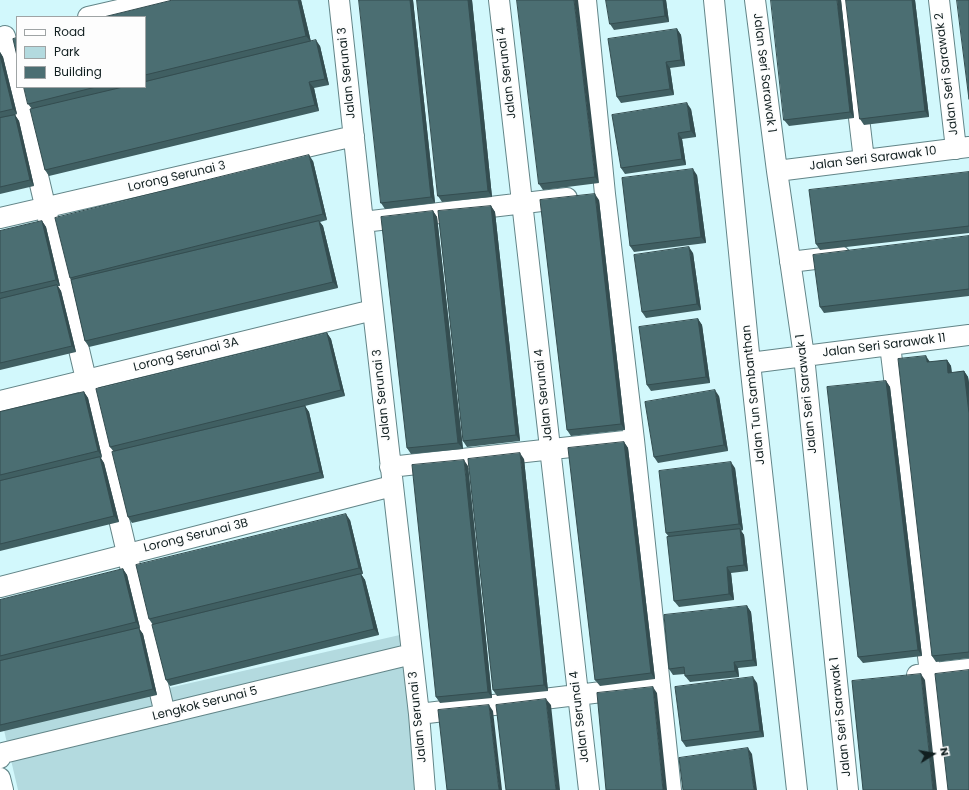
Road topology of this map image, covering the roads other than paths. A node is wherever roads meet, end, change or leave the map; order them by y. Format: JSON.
{"nodes":[{"id":1,"x":162,"y":0,"type":"edge"},
{"id":2,"x":339,"y":0,"type":"edge"},
{"id":3,"x":499,"y":0,"type":"edge"},
{"id":4,"x":586,"y":0,"type":"edge"},
{"id":5,"x":714,"y":0,"type":"edge"},
{"id":6,"x":755,"y":0,"type":"edge"},
{"id":7,"x":844,"y":0,"type":"edge"},
{"id":8,"x":939,"y":0,"type":"edge"},
{"id":9,"x":92,"y":16,"type":"edge"},
{"id":10,"x":7,"y":36,"type":"edge"},
{"id":11,"x":16,"y":77,"type":"edge"},
{"id":12,"x":18,"y":88,"type":"edge"},
{"id":13,"x":354,"y":136,"type":"junction"},
{"id":14,"x":962,"y":148,"type":"edge"},
{"id":15,"x":864,"y":160,"type":"junction"},
{"id":16,"x":777,"y":171,"type":"junction"},
{"id":17,"x":593,"y":195,"type":"junction"},
{"id":18,"x":522,"y":204,"type":"junction"},
{"id":19,"x":45,"y":208,"type":"junction"},
{"id":20,"x":0,"y":218,"type":"edge"},
{"id":21,"x":363,"y":222,"type":"junction"},
{"id":22,"x":860,"y":254,"type":"edge"},
{"id":23,"x":790,"y":262,"type":"junction"},
{"id":24,"x":373,"y":310,"type":"junction"},
{"id":25,"x":969,"y":335,"type":"edge"},
{"id":26,"x":890,"y":345,"type":"junction"},
{"id":27,"x":804,"y":356,"type":"junction"},
{"id":28,"x":750,"y":363,"type":"junction"},
{"id":29,"x":86,"y":380,"type":"junction"},
{"id":30,"x":0,"y":400,"type":"edge"},
{"id":31,"x":634,"y":440,"type":"junction"},
{"id":32,"x":550,"y":450,"type":"junction"},
{"id":33,"x":391,"y":477,"type":"junction"},
{"id":34,"x":127,"y":554,"type":"junction"},
{"id":35,"x":0,"y":587,"type":"edge"},
{"id":36,"x":412,"y":654,"type":"junction"},
{"id":37,"x":969,"y":669,"type":"edge"},
{"id":38,"x":930,"y":673,"type":"junction"},
{"id":39,"x":899,"y":677,"type":"edge"},
{"id":40,"x":660,"y":685,"type":"junction"},
{"id":41,"x":578,"y":695,"type":"junction"},
{"id":42,"x":165,"y":714,"type":"junction"},
{"id":43,"x":419,"y":714,"type":"junction"},
{"id":44,"x":0,"y":758,"type":"edge"},
{"id":45,"x":0,"y":778,"type":"edge"},
{"id":46,"x":3,"y":790,"type":"edge"},
{"id":47,"x":425,"y":790,"type":"edge"},
{"id":48,"x":589,"y":790,"type":"edge"},
{"id":49,"x":671,"y":790,"type":"edge"},
{"id":50,"x":797,"y":790,"type":"edge"},
{"id":51,"x":848,"y":790,"type":"edge"},
{"id":52,"x":943,"y":790,"type":"edge"}],
"edges":[{"from":1,"to":9,"type":"street"},
{"from":2,"to":13,"type":"street","name":"Jalan Serunai 3"},
{"from":3,"to":18,"type":"street","name":"Jalan Serunai 4"},
{"from":4,"to":17,"type":"street"},
{"from":5,"to":28,"type":"street","name":"Jalan Tun Sambanthan"},
{"from":6,"to":16,"type":"street","name":"Jalan Seri Sarawak 1"},
{"from":7,"to":15,"type":"street"},
{"from":8,"to":14,"type":"street","name":"Jalan Seri Sarawak 2"},
{"from":10,"to":11,"type":"street"},
{"from":12,"to":19,"type":"street"},
{"from":13,"to":19,"type":"street","name":"Lorong Serunai 3"},
{"from":13,"to":21,"type":"street","name":"Jalan Serunai 3"},
{"from":14,"to":15,"type":"street","name":"Jalan Seri Sarawak 10"},
{"from":15,"to":16,"type":"street","name":"Jalan Seri Sarawak 10"},
{"from":16,"to":23,"type":"street","name":"Jalan Seri Sarawak 1"},
{"from":17,"to":18,"type":"street"},
{"from":17,"to":31,"type":"street"},
{"from":18,"to":21,"type":"street"},
{"from":18,"to":32,"type":"street","name":"Jalan Serunai 4"},
{"from":19,"to":20,"type":"street","name":"Lorong Serunai 3"},
{"from":19,"to":29,"type":"street"},
{"from":21,"to":24,"type":"street","name":"Jalan Serunai 3"},
{"from":22,"to":23,"type":"street"},
{"from":23,"to":27,"type":"street","name":"Jalan Seri Sarawak 1"},
{"from":24,"to":29,"type":"street","name":"Lorong Serunai 3A"},
{"from":24,"to":33,"type":"street","name":"Jalan Serunai 3"},
{"from":25,"to":26,"type":"street","name":"Jalan Seri Sarawak 11"},
{"from":26,"to":27,"type":"street","name":"Jalan Seri Sarawak 11"},
{"from":26,"to":38,"type":"street"},
{"from":27,"to":28,"type":"street","name":"Jalan Seri Sarawak 11"},
{"from":27,"to":51,"type":"street","name":"Jalan Seri Sarawak 1"},
{"from":28,"to":50,"type":"street","name":"Jalan Tun Sambanthan"},
{"from":29,"to":30,"type":"street","name":"Lorong Serunai 3A"},
{"from":29,"to":34,"type":"street"},
{"from":31,"to":32,"type":"street","name":"Lorong Serunai 3B"},
{"from":31,"to":40,"type":"street"},
{"from":32,"to":33,"type":"street","name":"Lorong Serunai 3B"},
{"from":32,"to":41,"type":"street","name":"Jalan Serunai 4"},
{"from":33,"to":34,"type":"street","name":"Lorong Serunai 3B"},
{"from":33,"to":36,"type":"street","name":"Jalan Serunai 3"},
{"from":34,"to":35,"type":"street","name":"Lorong Serunai 3B"},
{"from":34,"to":42,"type":"street"},
{"from":36,"to":42,"type":"street","name":"Lengkok Serunai 5"},
{"from":36,"to":43,"type":"street","name":"Jalan Serunai 3"},
{"from":37,"to":38,"type":"street"},
{"from":38,"to":39,"type":"street"},
{"from":38,"to":52,"type":"street"},
{"from":40,"to":41,"type":"street"},
{"from":40,"to":49,"type":"street"},
{"from":41,"to":43,"type":"street"},
{"from":41,"to":48,"type":"street","name":"Jalan Serunai 4"},
{"from":42,"to":44,"type":"street","name":"Lengkok Serunai 5"},
{"from":43,"to":47,"type":"street","name":"Jalan Serunai 3"},
{"from":45,"to":46,"type":"street"}]}
